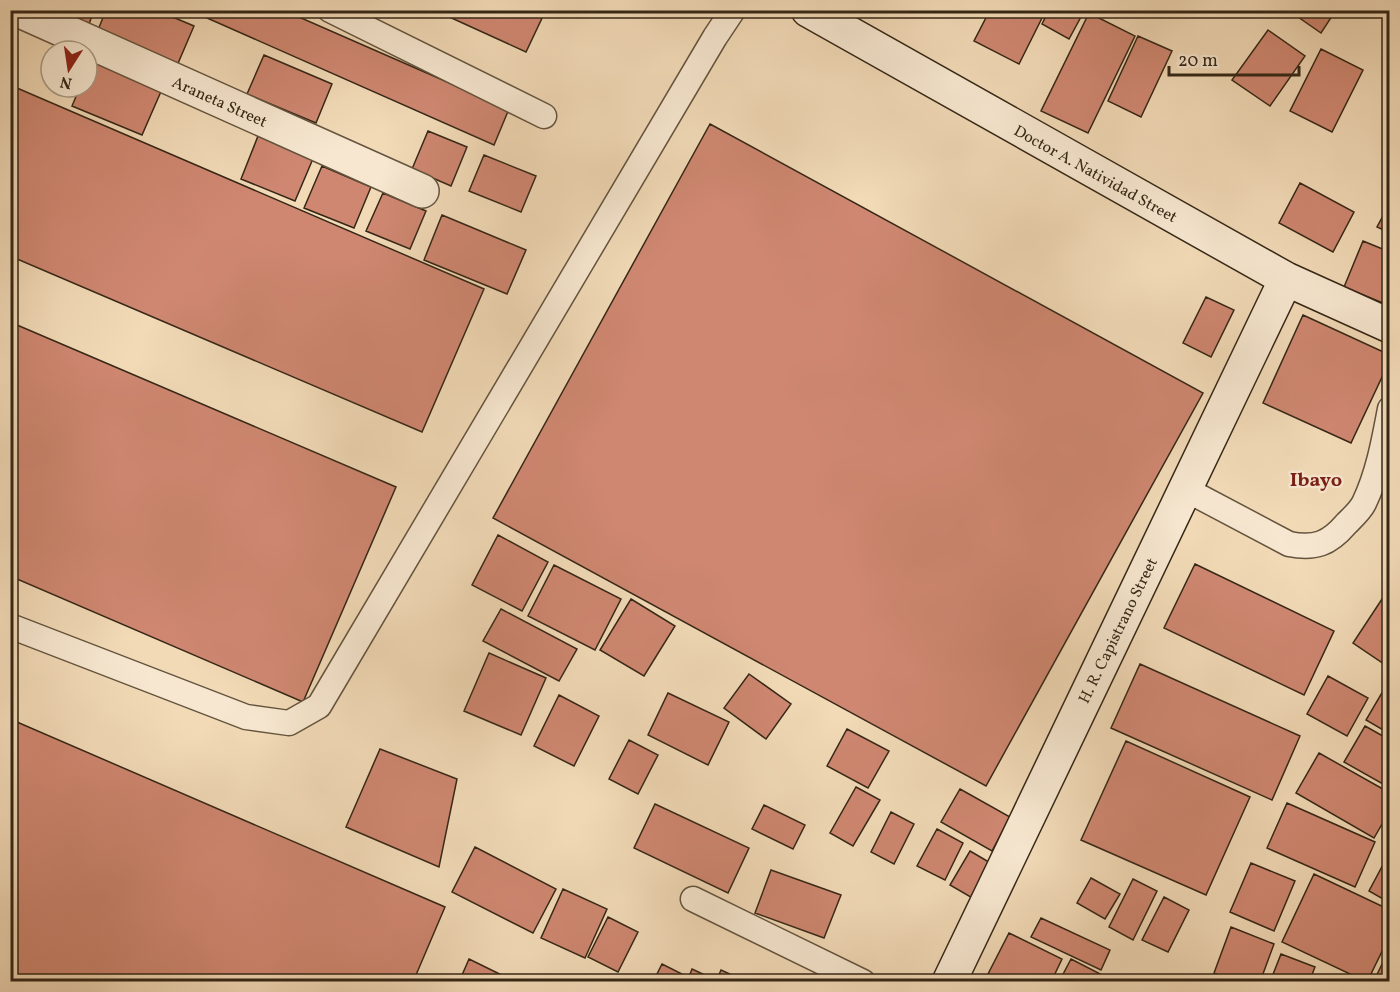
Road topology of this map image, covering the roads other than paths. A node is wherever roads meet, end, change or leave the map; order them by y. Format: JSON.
{"nodes":[{"id":1,"x":18,"y":10,"type":"edge"},
{"id":2,"x":330,"y":10,"type":"edge"},
{"id":3,"x":733,"y":10,"type":"edge"},
{"id":4,"x":808,"y":10,"type":"edge"},
{"id":5,"x":544,"y":116,"type":"dead end"},
{"id":6,"x":422,"y":191,"type":"dead end"},
{"id":7,"x":1286,"y":279,"type":"junction"},
{"id":8,"x":1389,"y":326,"type":"edge"},
{"id":9,"x":1389,"y":409,"type":"edge"},
{"id":10,"x":1185,"y":489,"type":"junction"},
{"id":11,"x":10,"y":626,"type":"edge"},
{"id":12,"x":693,"y":899,"type":"dead end"},
{"id":13,"x":863,"y":981,"type":"edge"},
{"id":14,"x":949,"y":981,"type":"edge"}],
"edges":[{"from":1,"to":6,"type":"street","name":"Araneta Street"},
{"from":2,"to":5,"type":"lane"},
{"from":3,"to":11,"type":"lane"},
{"from":4,"to":7,"type":"street","name":"Doctor A. Natividad Street"},
{"from":7,"to":8,"type":"street","name":"Doctor A. Natividad Street"},
{"from":7,"to":10,"type":"street","name":"H. R. Capistrano Street"},
{"from":9,"to":10,"type":"lane"},
{"from":10,"to":14,"type":"street","name":"H. R. Capistrano Street"},
{"from":12,"to":13,"type":"lane"}]}
